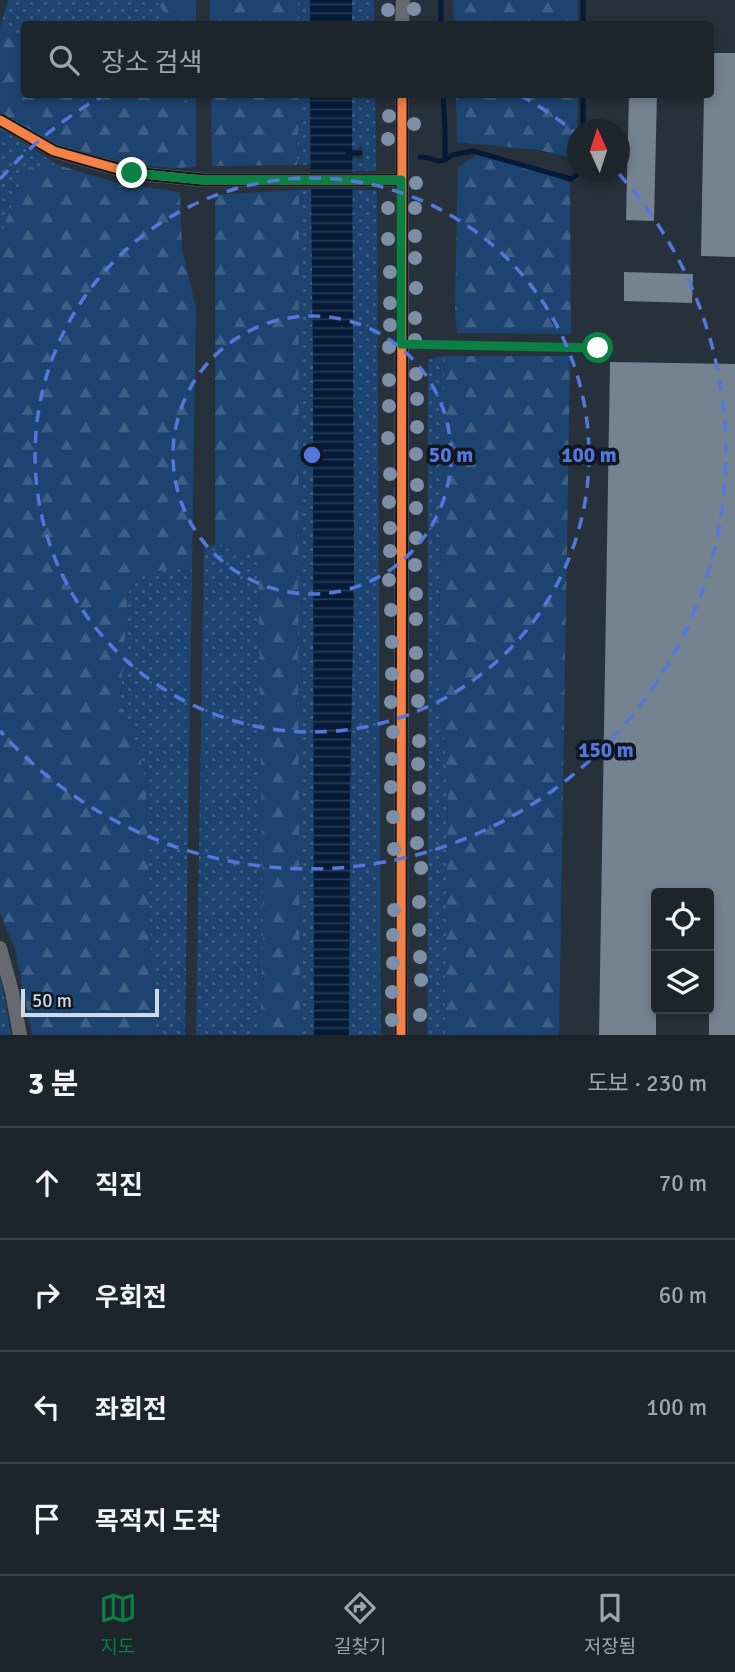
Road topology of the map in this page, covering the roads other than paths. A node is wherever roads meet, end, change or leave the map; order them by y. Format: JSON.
{"nodes":[{"id":1,"x":403,"y":0,"type":"edge"},
{"id":2,"x":402,"y":21,"type":"edge"},
{"id":3,"x":402,"y":98,"type":"edge"},
{"id":4,"x":0,"y":120,"type":"edge"},
{"id":5,"x":401,"y":180,"type":"junction"},
{"id":6,"x":401,"y":344,"type":"junction"},
{"id":7,"x":598,"y":348,"type":"dead end"},
{"id":8,"x":0,"y":948,"type":"edge"},
{"id":9,"x":20,"y":1035,"type":"edge"},
{"id":10,"x":401,"y":1035,"type":"edge"}],
"edges":[{"from":1,"to":2,"type":"street"},
{"from":3,"to":5,"type":"street"},
{"from":4,"to":5,"type":"street"},
{"from":5,"to":6,"type":"street"},
{"from":6,"to":7,"type":"lane"},
{"from":6,"to":10,"type":"street"},
{"from":8,"to":9,"type":"street"}]}
